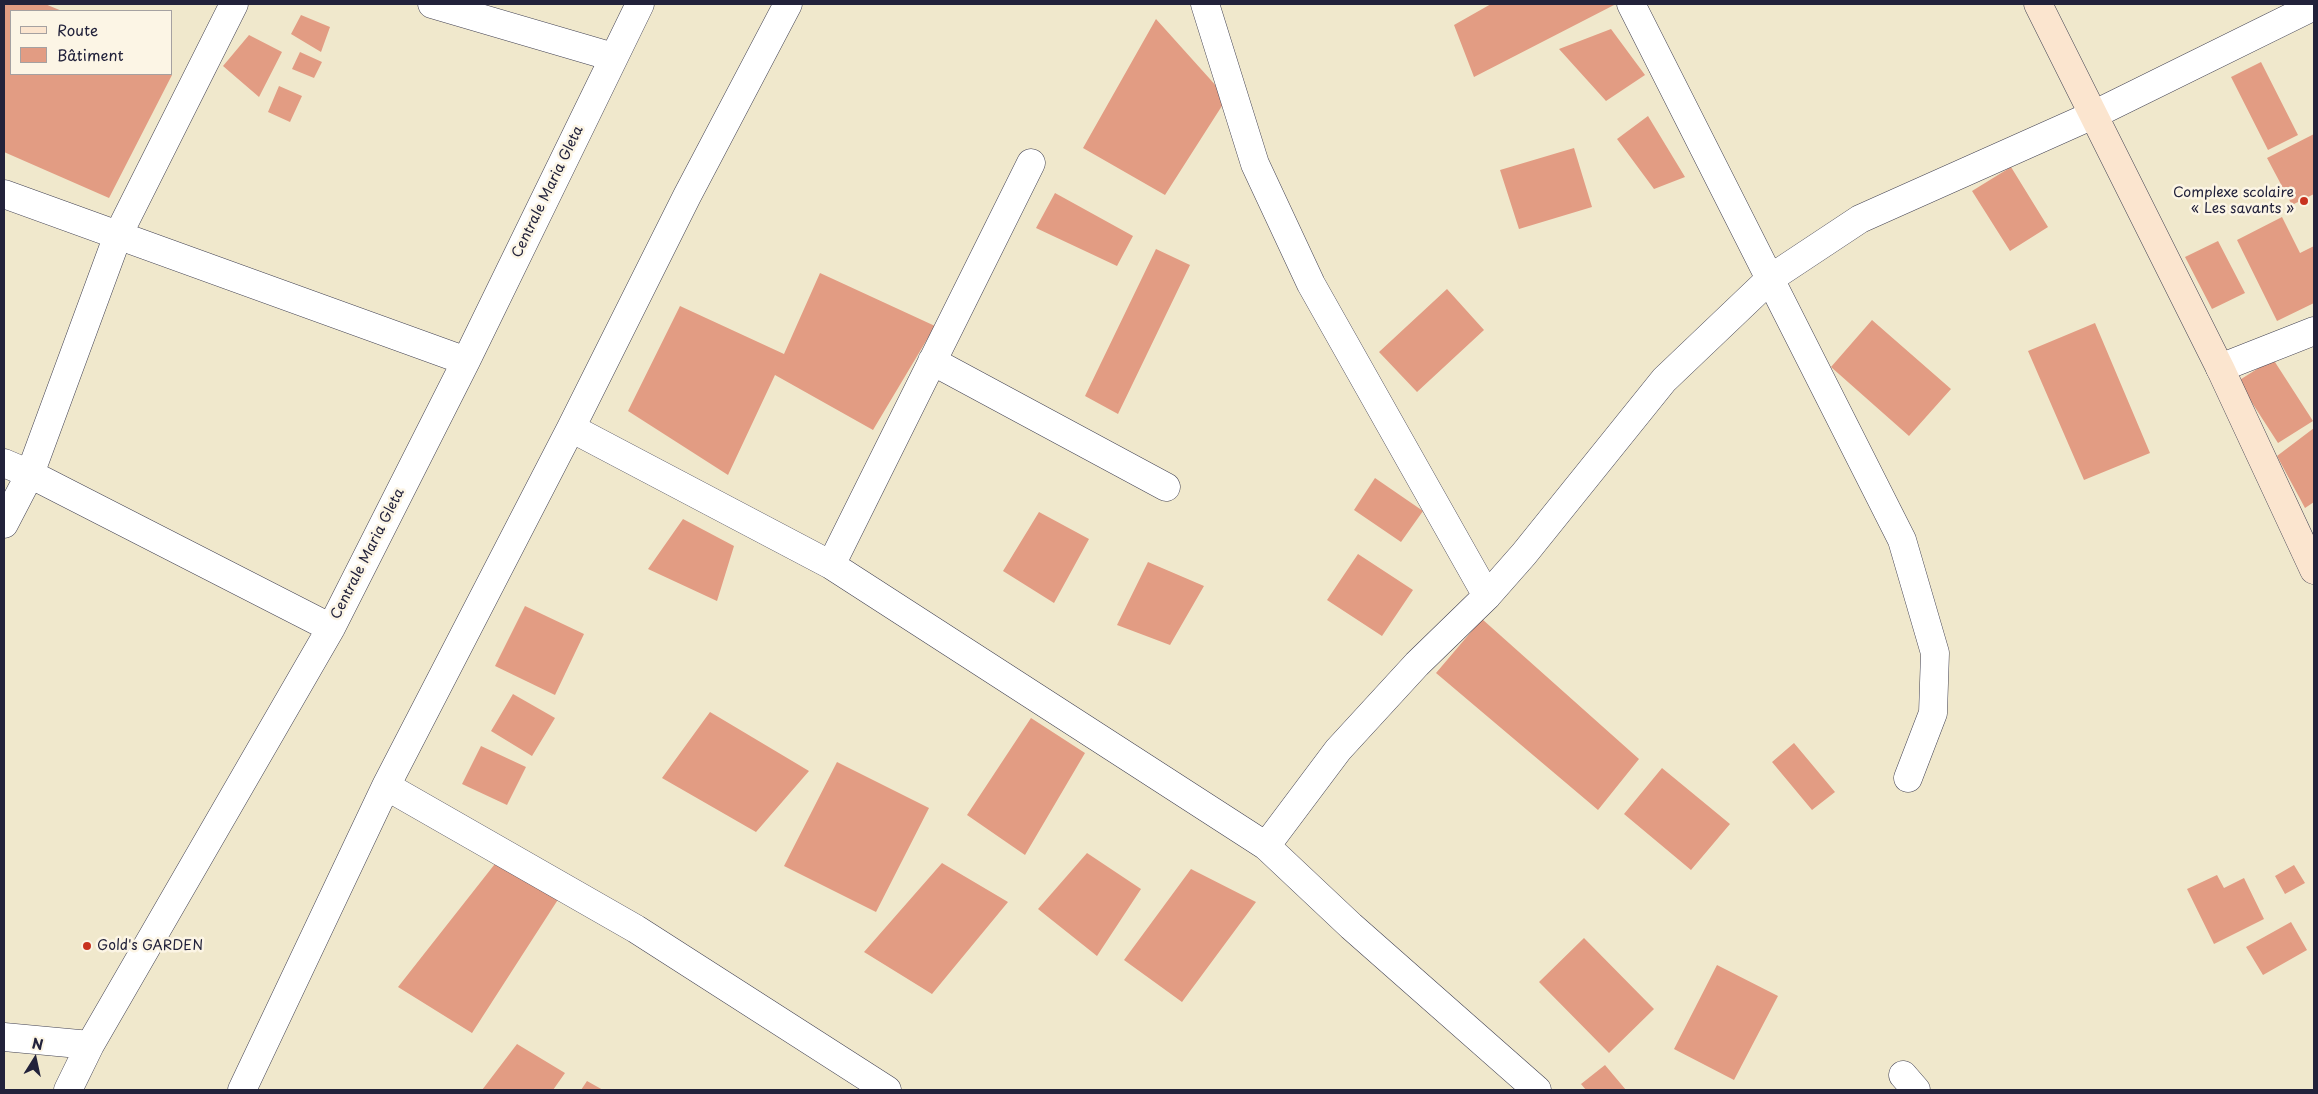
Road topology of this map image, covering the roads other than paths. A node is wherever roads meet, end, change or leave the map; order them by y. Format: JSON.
{"nodes":[{"id":1,"x":234,"y":4,"type":"edge"},
{"id":2,"x":432,"y":4,"type":"edge"},
{"id":3,"x":640,"y":4,"type":"edge"},
{"id":4,"x":788,"y":4,"type":"edge"},
{"id":5,"x":1206,"y":4,"type":"edge"},
{"id":6,"x":1631,"y":4,"type":"edge"},
{"id":7,"x":2038,"y":4,"type":"edge"},
{"id":8,"x":2314,"y":6,"type":"edge"},
{"id":9,"x":613,"y":57,"type":"junction"},
{"id":10,"x":2093,"y":115,"type":"junction"},
{"id":11,"x":1031,"y":163,"type":"dead end"},
{"id":12,"x":4,"y":194,"type":"edge"},
{"id":13,"x":118,"y":235,"type":"junction"},
{"id":14,"x":1771,"y":278,"type":"junction"},
{"id":15,"x":2314,"y":331,"type":"edge"},
{"id":16,"x":466,"y":361,"type":"junction"},
{"id":17,"x":932,"y":361,"type":"junction"},
{"id":18,"x":2220,"y":368,"type":"junction"},
{"id":19,"x":570,"y":428,"type":"junction"},
{"id":20,"x":4,"y":464,"type":"edge"},
{"id":21,"x":30,"y":474,"type":"junction"},
{"id":22,"x":1166,"y":487,"type":"dead end"},
{"id":23,"x":4,"y":524,"type":"edge"},
{"id":24,"x":831,"y":565,"type":"junction"},
{"id":25,"x":2314,"y":570,"type":"edge"},
{"id":26,"x":1487,"y":596,"type":"junction"},
{"id":27,"x":331,"y":628,"type":"junction"},
{"id":28,"x":1908,"y":778,"type":"dead end"},
{"id":29,"x":386,"y":786,"type":"junction"},
{"id":30,"x":1266,"y":846,"type":"junction"},
{"id":31,"x":4,"y":1037,"type":"edge"},
{"id":32,"x":90,"y":1045,"type":"junction"},
{"id":33,"x":68,"y":1090,"type":"edge"},
{"id":34,"x":242,"y":1090,"type":"edge"},
{"id":35,"x":887,"y":1090,"type":"edge"},
{"id":36,"x":1537,"y":1090,"type":"edge"}],
"edges":[{"from":1,"to":13,"type":"street"},
{"from":2,"to":9,"type":"street"},
{"from":3,"to":9,"type":"street","name":"Centrale Maria Gleta"},
{"from":4,"to":19,"type":"street"},
{"from":5,"to":26,"type":"street"},
{"from":6,"to":14,"type":"street"},
{"from":7,"to":10,"type":"street"},
{"from":8,"to":10,"type":"street"},
{"from":9,"to":16,"type":"street","name":"Centrale Maria Gleta"},
{"from":10,"to":14,"type":"street"},
{"from":10,"to":18,"type":"street"},
{"from":11,"to":17,"type":"street"},
{"from":12,"to":13,"type":"street"},
{"from":13,"to":16,"type":"street"},
{"from":13,"to":21,"type":"street"},
{"from":14,"to":26,"type":"street"},
{"from":14,"to":28,"type":"street"},
{"from":15,"to":18,"type":"street"},
{"from":16,"to":27,"type":"street","name":"Centrale Maria Gleta"},
{"from":17,"to":22,"type":"street"},
{"from":17,"to":24,"type":"street"},
{"from":18,"to":25,"type":"street"},
{"from":19,"to":24,"type":"street"},
{"from":19,"to":29,"type":"street"},
{"from":20,"to":21,"type":"street"},
{"from":21,"to":23,"type":"street"},
{"from":21,"to":27,"type":"street"},
{"from":24,"to":30,"type":"street"},
{"from":26,"to":30,"type":"street"},
{"from":27,"to":32,"type":"street","name":"Centrale Maria Gleta"},
{"from":29,"to":34,"type":"street"},
{"from":29,"to":35,"type":"street"},
{"from":30,"to":36,"type":"street"},
{"from":31,"to":32,"type":"street"},
{"from":32,"to":33,"type":"street","name":"Centrale Maria Gleta"}]}
